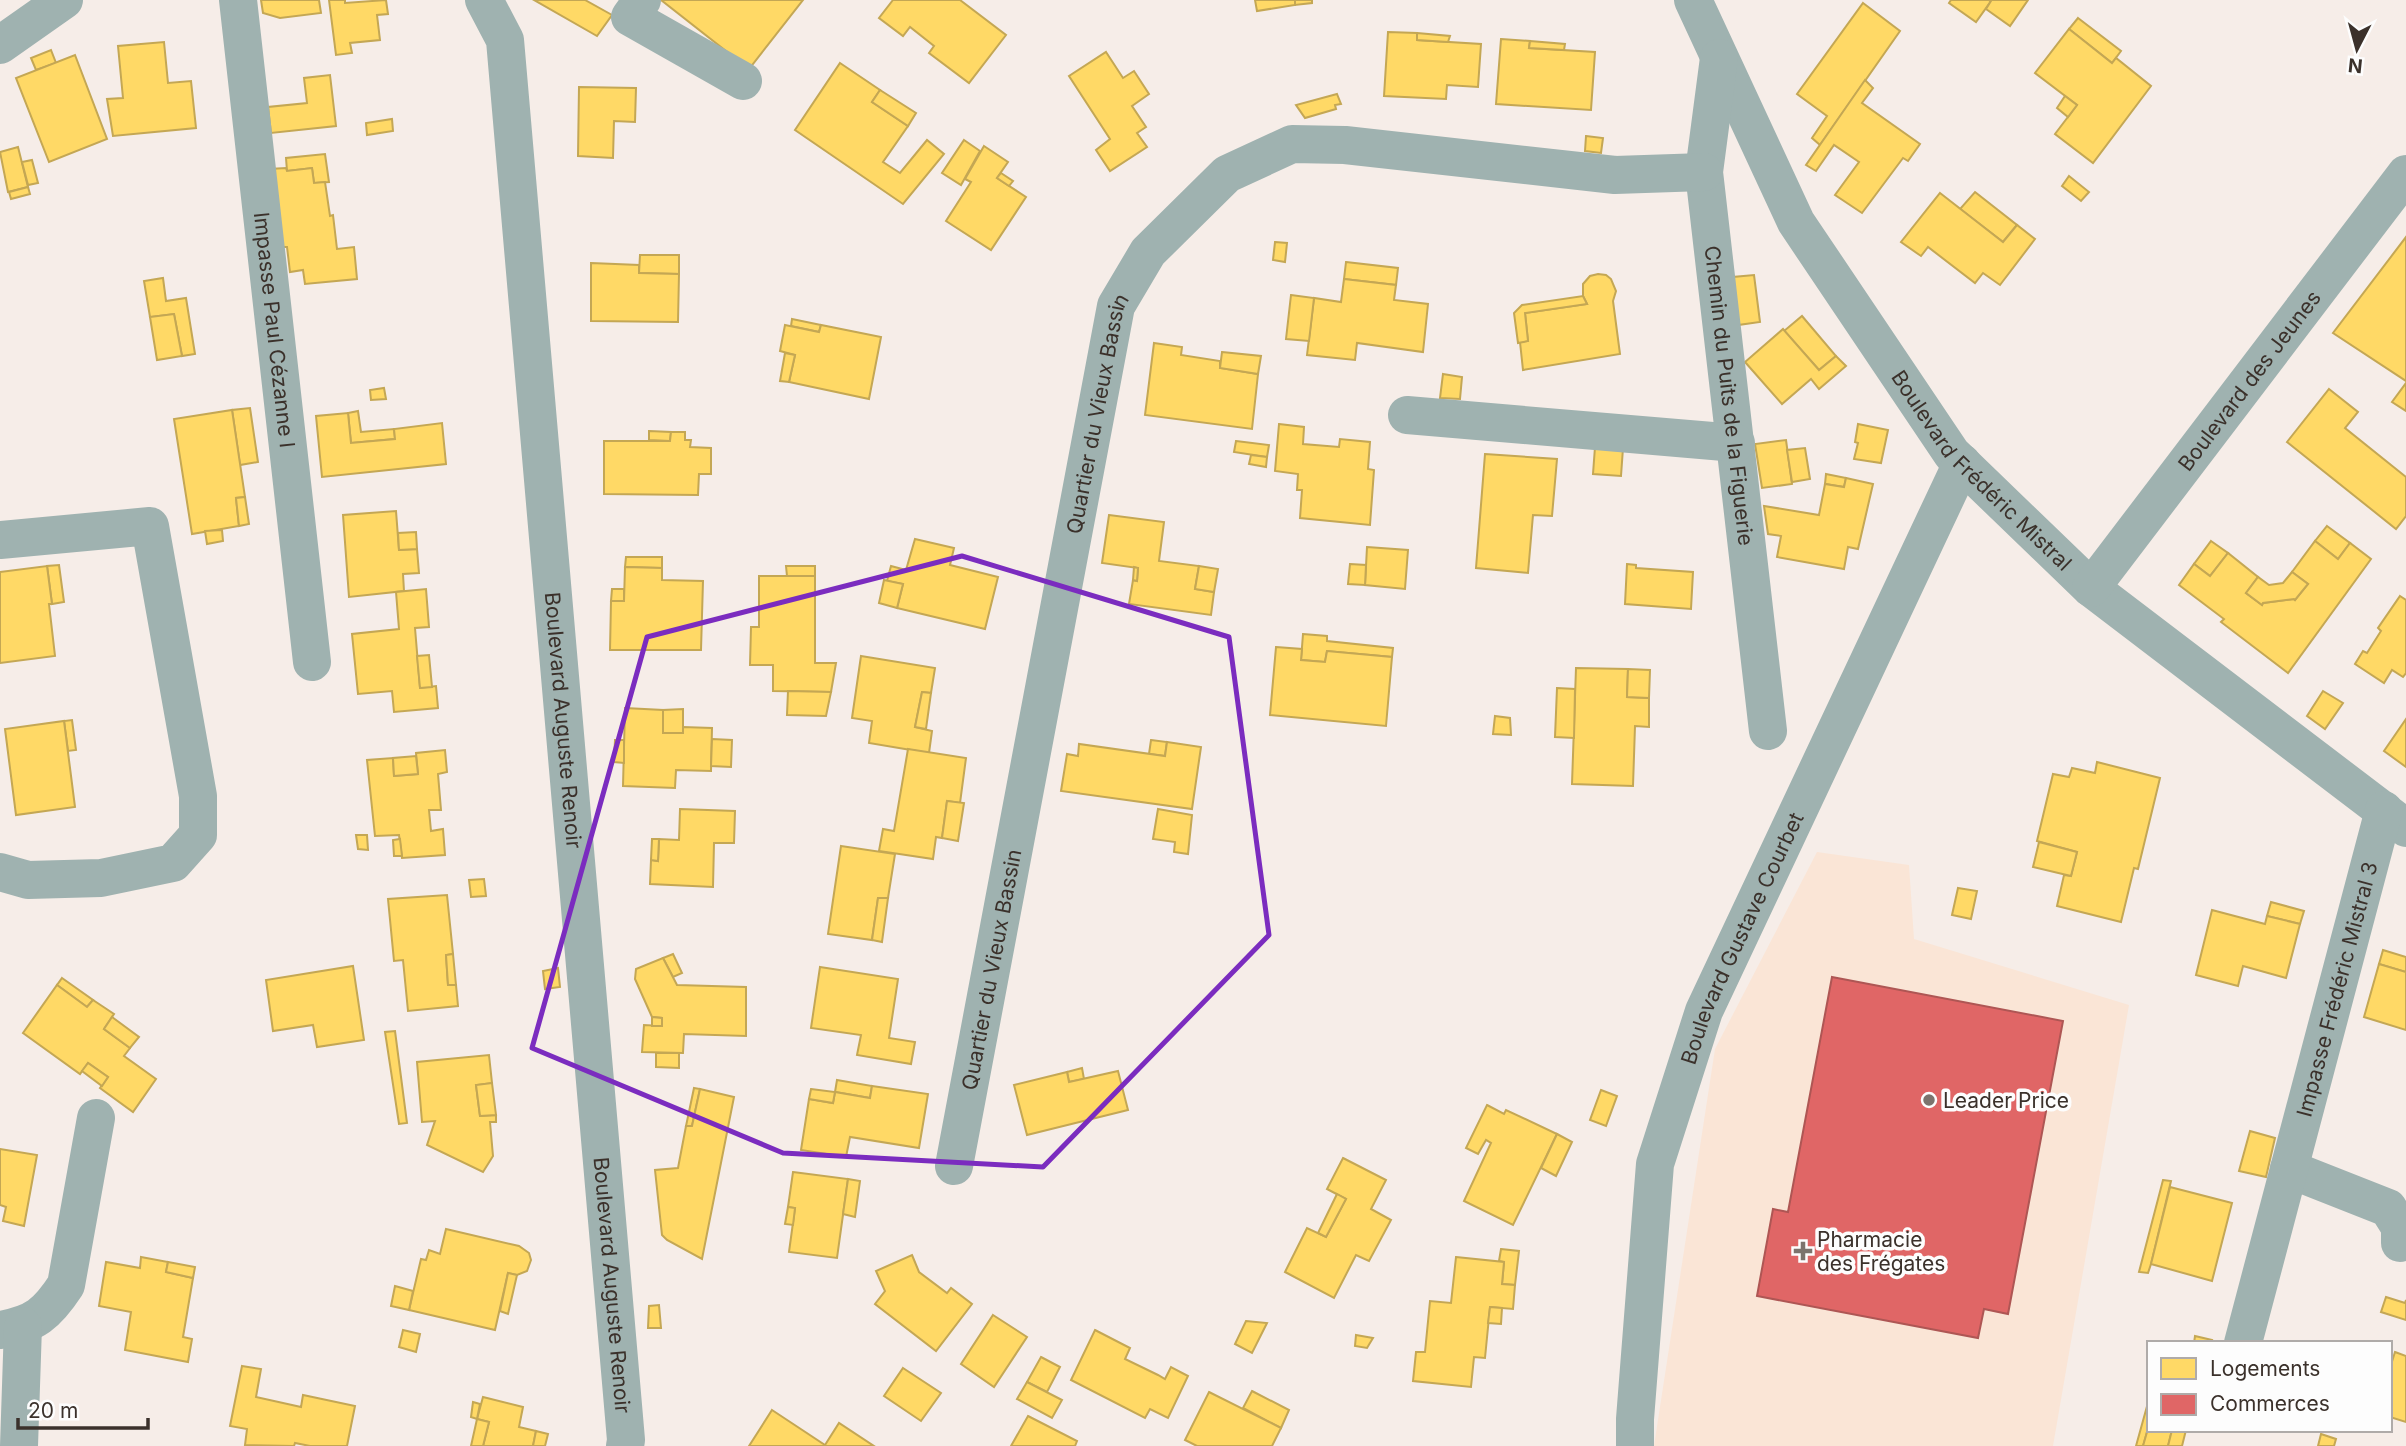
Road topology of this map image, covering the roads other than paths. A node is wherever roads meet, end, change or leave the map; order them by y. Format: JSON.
{"nodes":[{"id":1,"x":64,"y":0,"type":"edge"},
{"id":2,"x":237,"y":0,"type":"edge"},
{"id":3,"x":484,"y":0,"type":"edge"},
{"id":4,"x":642,"y":0,"type":"edge"},
{"id":5,"x":1693,"y":0,"type":"edge"},
{"id":6,"x":0,"y":45,"type":"edge"},
{"id":7,"x":1720,"y":58,"type":"junction"},
{"id":8,"x":743,"y":81,"type":"dead end"},
{"id":9,"x":1704,"y":172,"type":"junction"},
{"id":10,"x":2406,"y":174,"type":"edge"},
{"id":11,"x":1407,"y":415,"type":"dead end"},
{"id":12,"x":1736,"y":443,"type":"junction"},
{"id":13,"x":1962,"y":463,"type":"junction"},
{"id":14,"x":0,"y":540,"type":"edge"},
{"id":15,"x":2091,"y":588,"type":"junction"},
{"id":16,"x":312,"y":662,"type":"dead end"},
{"id":17,"x":1768,"y":731,"type":"dead end"},
{"id":18,"x":2395,"y":819,"type":"edge"},
{"id":19,"x":0,"y":872,"type":"edge"},
{"id":20,"x":96,"y":1118,"type":"dead end"},
{"id":21,"x":954,"y":1166,"type":"dead end"},
{"id":22,"x":2289,"y":1169,"type":"junction"},
{"id":23,"x":2400,"y":1243,"type":"dead end"},
{"id":24,"x":25,"y":1321,"type":"edge"},
{"id":25,"x":2244,"y":1341,"type":"edge"},
{"id":26,"x":1631,"y":1437,"type":"edge"},
{"id":27,"x":19,"y":1446,"type":"edge"},
{"id":28,"x":625,"y":1446,"type":"edge"}],
"edges":[{"from":1,"to":6,"type":"street"},
{"from":2,"to":16,"type":"street","name":"Impasse Paul Cézanne I"},
{"from":3,"to":28,"type":"street","name":"Boulevard Auguste Renoir"},
{"from":4,"to":8,"type":"street"},
{"from":5,"to":7,"type":"street","name":"Boulevard Frédéric Mistral"},
{"from":7,"to":9,"type":"street","name":"Chemin du Puits de la Figuerie"},
{"from":7,"to":13,"type":"street","name":"Boulevard Frédéric Mistral"},
{"from":9,"to":12,"type":"street","name":"Chemin du Puits de la Figuerie"},
{"from":9,"to":21,"type":"street","name":"Quartier du Vieux Bassin"},
{"from":10,"to":15,"type":"street","name":"Boulevard des Jeunes"},
{"from":11,"to":12,"type":"street"},
{"from":12,"to":17,"type":"street","name":"Chemin du Puits de la Figuerie"},
{"from":13,"to":15,"type":"street","name":"Boulevard Frédéric Mistral"},
{"from":13,"to":26,"type":"street","name":"Boulevard Gustave Courbet"},
{"from":14,"to":19,"type":"street"},
{"from":15,"to":18,"type":"street","name":"Boulevard Frédéric Mistral"},
{"from":18,"to":22,"type":"street","name":"Impasse Frédéric Mistral 3"},
{"from":20,"to":24,"type":"street"},
{"from":22,"to":23,"type":"street"},
{"from":22,"to":25,"type":"street","name":"Impasse Frédéric Mistral 3"},
{"from":24,"to":27,"type":"street"}]}
